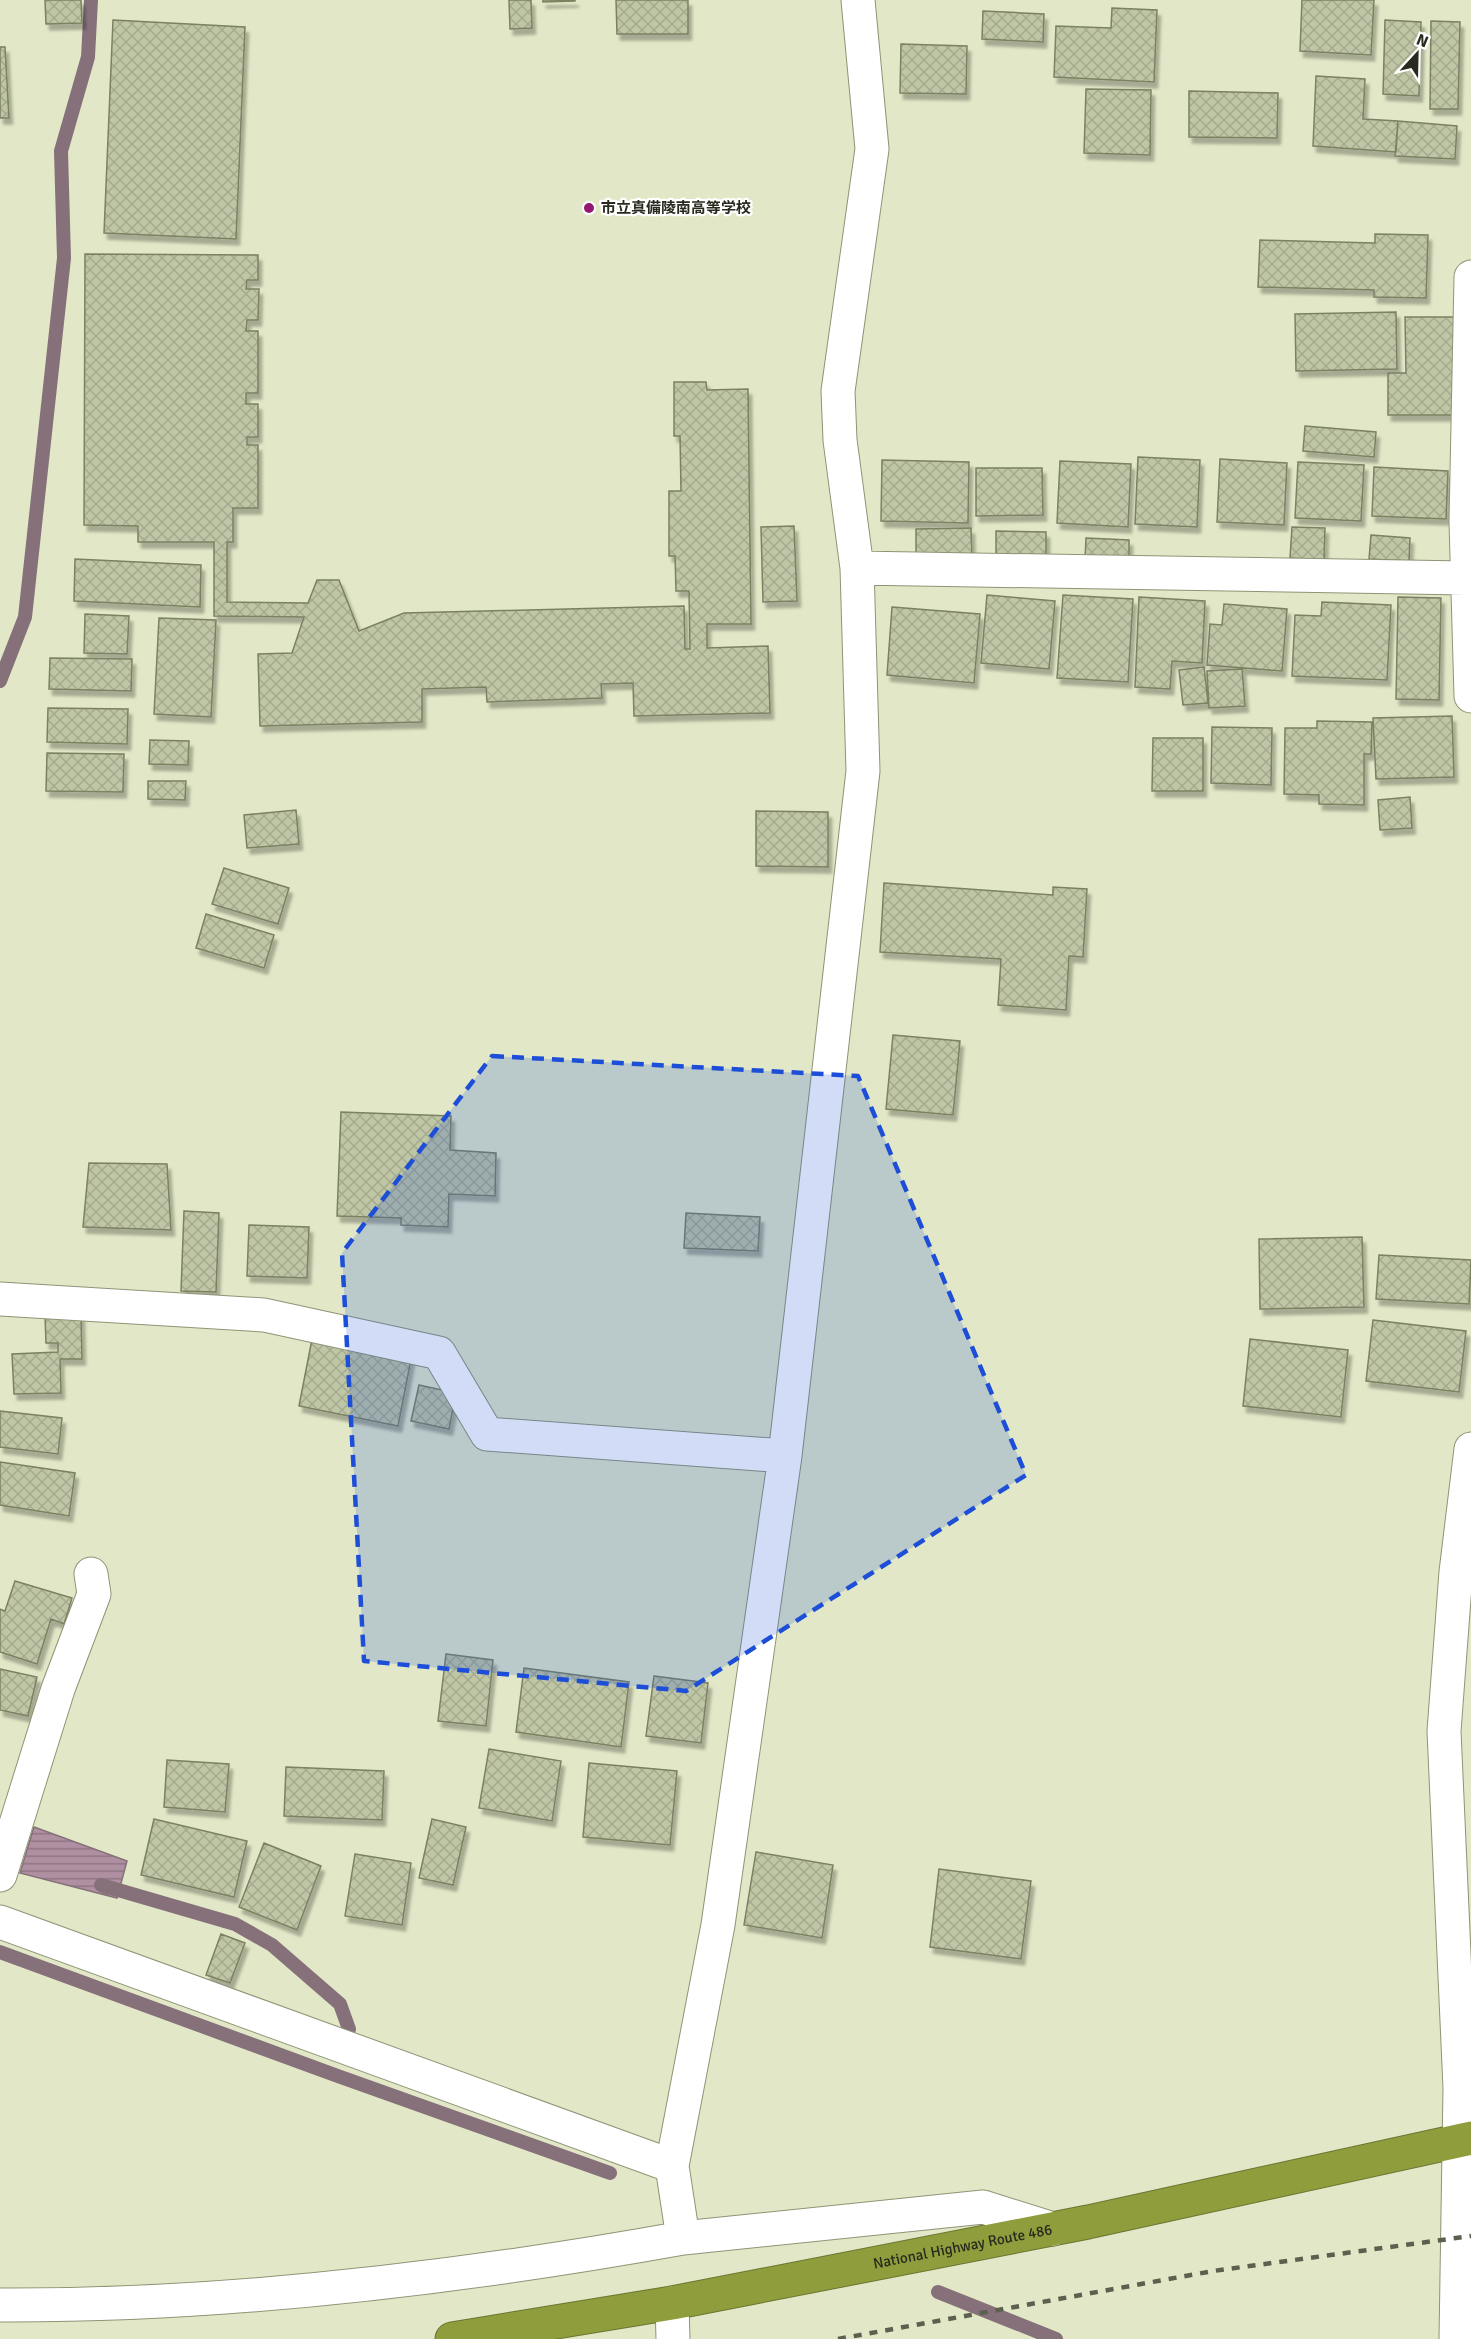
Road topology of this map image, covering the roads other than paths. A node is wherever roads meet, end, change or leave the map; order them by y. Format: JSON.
{"nodes":[{"id":1,"x":858,"y":0,"type":"edge"},
{"id":2,"x":1471,"y":277,"type":"edge"},
{"id":3,"x":857,"y":568,"type":"junction"},
{"id":4,"x":1466,"y":578,"type":"junction"},
{"id":5,"x":1471,"y":696,"type":"edge"},
{"id":6,"x":0,"y":1299,"type":"edge"},
{"id":7,"x":1471,"y":1449,"type":"edge"},
{"id":8,"x":785,"y":1456,"type":"junction"},
{"id":9,"x":91,"y":1574,"type":"dead end"},
{"id":10,"x":3,"y":1865,"type":"edge"},
{"id":11,"x":0,"y":1922,"type":"edge"},
{"id":12,"x":1466,"y":2139,"type":"edge"},
{"id":13,"x":672,"y":2166,"type":"junction"},
{"id":14,"x":1053,"y":2229,"type":"junction"},
{"id":15,"x":683,"y":2238,"type":"junction"},
{"id":16,"x":672,"y":2303,"type":"junction"},
{"id":17,"x":0,"y":2305,"type":"edge"},
{"id":18,"x":1461,"y":2330,"type":"edge"},
{"id":19,"x":452,"y":2339,"type":"edge"},
{"id":20,"x":673,"y":2339,"type":"edge"}],
"edges":[{"from":1,"to":3,"type":"street"},
{"from":2,"to":4,"type":"street"},
{"from":3,"to":4,"type":"street"},
{"from":3,"to":8,"type":"street"},
{"from":4,"to":5,"type":"street"},
{"from":6,"to":8,"type":"street"},
{"from":7,"to":12,"type":"street"},
{"from":8,"to":13,"type":"street"},
{"from":9,"to":10,"type":"street"},
{"from":11,"to":13,"type":"street"},
{"from":12,"to":14,"type":"highway","name":"National Highway Route 486"},
{"from":12,"to":18,"type":"street"},
{"from":13,"to":15,"type":"street"},
{"from":14,"to":15,"type":"street"},
{"from":14,"to":16,"type":"highway","name":"National Highway Route 486"},
{"from":15,"to":17,"type":"street"},
{"from":16,"to":19,"type":"highway","name":"National Highway Route 486"},
{"from":16,"to":20,"type":"street"}]}
